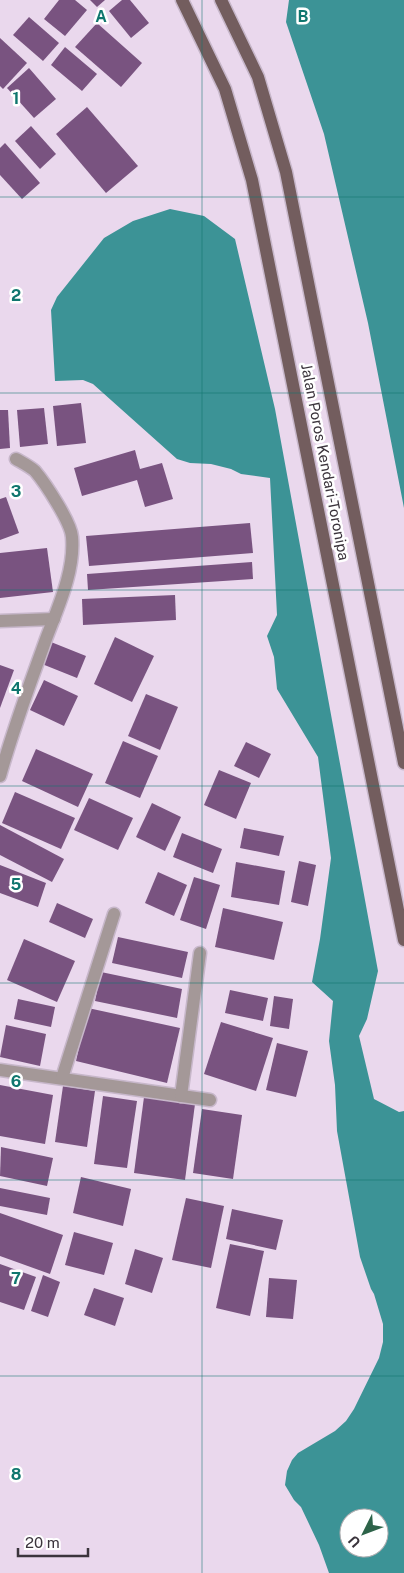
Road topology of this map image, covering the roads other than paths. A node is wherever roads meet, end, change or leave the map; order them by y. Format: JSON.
{"nodes":[{"id":1,"x":182,"y":0,"type":"edge"},
{"id":2,"x":221,"y":0,"type":"edge"},
{"id":3,"x":16,"y":459,"type":"dead end"},
{"id":4,"x":54,"y":619,"type":"junction"},
{"id":5,"x":0,"y":622,"type":"edge"},
{"id":6,"x":404,"y":763,"type":"edge"},
{"id":7,"x":0,"y":776,"type":"edge"},
{"id":8,"x":114,"y":914,"type":"dead end"},
{"id":9,"x":404,"y":940,"type":"edge"},
{"id":10,"x":200,"y":953,"type":"dead end"},
{"id":11,"x":0,"y":1070,"type":"edge"},
{"id":12,"x":62,"y":1078,"type":"junction"},
{"id":13,"x":181,"y":1096,"type":"junction"},
{"id":14,"x":210,"y":1100,"type":"dead end"}],
"edges":[{"from":1,"to":9,"type":"main road","name":"Jalan Poros Kendari-Toronipa"},
{"from":2,"to":6,"type":"main road","name":"Jalan Poros Kendari-Toronipa"},
{"from":3,"to":4,"type":"street"},
{"from":4,"to":5,"type":"street"},
{"from":4,"to":7,"type":"street"},
{"from":8,"to":12,"type":"street"},
{"from":10,"to":13,"type":"street"},
{"from":11,"to":12,"type":"street"},
{"from":12,"to":13,"type":"street"},
{"from":13,"to":14,"type":"street"}]}
